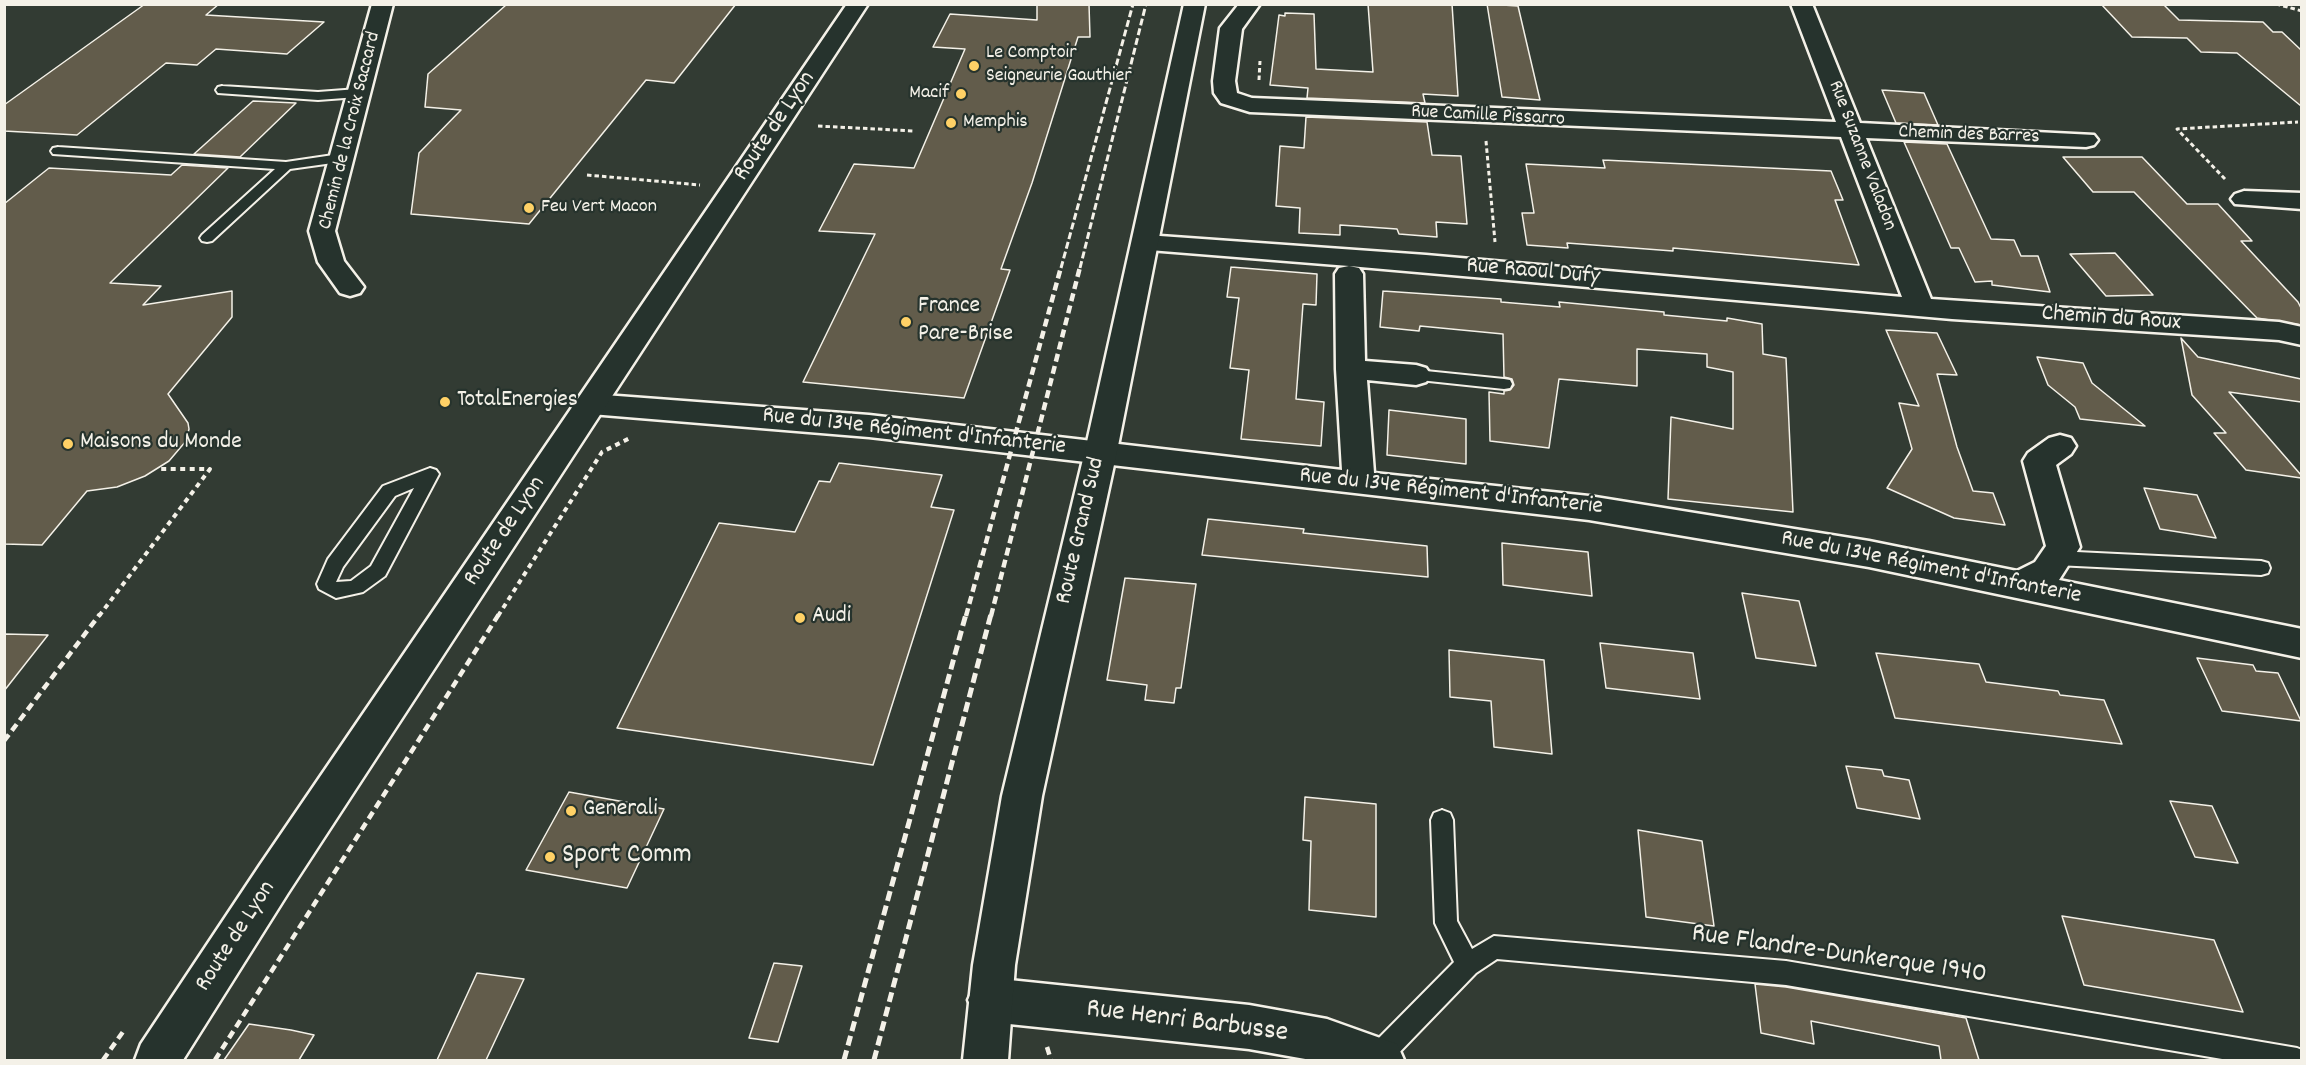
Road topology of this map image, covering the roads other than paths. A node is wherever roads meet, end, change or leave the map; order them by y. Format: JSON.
{"nodes":[{"id":1,"x":383,"y":4,"type":"edge"},
{"id":2,"x":858,"y":4,"type":"edge"},
{"id":3,"x":1195,"y":4,"type":"edge"},
{"id":4,"x":1250,"y":4,"type":"edge"},
{"id":5,"x":1801,"y":4,"type":"edge"},
{"id":6,"x":222,"y":90,"type":"dead end"},
{"id":7,"x":358,"y":93,"type":"junction"},
{"id":8,"x":1851,"y":132,"type":"junction"},
{"id":9,"x":2086,"y":140,"type":"dead end"},
{"id":10,"x":58,"y":151,"type":"dead end"},
{"id":11,"x":340,"y":158,"type":"junction"},
{"id":12,"x":286,"y":166,"type":"junction"},
{"id":13,"x":2244,"y":199,"type":"road end"},
{"id":14,"x":2301,"y":201,"type":"edge"},
{"id":15,"x":207,"y":238,"type":"dead end"},
{"id":16,"x":1146,"y":243,"type":"junction"},
{"id":17,"x":1349,"y":274,"type":"dead end"},
{"id":18,"x":350,"y":287,"type":"dead end"},
{"id":19,"x":1920,"y":307,"type":"junction"},
{"id":20,"x":2301,"y":336,"type":"edge"},
{"id":21,"x":1351,"y":369,"type":"junction"},
{"id":22,"x":1416,"y":375,"type":"joint"},
{"id":23,"x":1504,"y":384,"type":"dead end"},
{"id":24,"x":591,"y":404,"type":"junction"},
{"id":25,"x":2060,"y":446,"type":"dead end"},
{"id":26,"x":1101,"y":452,"type":"junction"},
{"id":27,"x":430,"y":474,"type":"joint"},
{"id":28,"x":1359,"y":483,"type":"junction"},
{"id":29,"x":2056,"y":558,"type":"junction"},
{"id":30,"x":2261,"y":568,"type":"dead end"},
{"id":31,"x":2025,"y":585,"type":"junction"},
{"id":32,"x":2301,"y":644,"type":"edge"},
{"id":33,"x":1442,"y":820,"type":"dead end"},
{"id":34,"x":1468,"y":964,"type":"junction"},
{"id":35,"x":990,"y":1000,"type":"junction"},
{"id":36,"x":1379,"y":1059,"type":"edge"},
{"id":37,"x":157,"y":1060,"type":"edge"},
{"id":38,"x":985,"y":1060,"type":"edge"},
{"id":39,"x":2297,"y":1060,"type":"edge"}],
"edges":[{"from":1,"to":7,"type":"street","name":"Chemin de la Croix Saccard"},
{"from":2,"to":24,"type":"street","name":"Route de Lyon"},
{"from":3,"to":16,"type":"street","name":"Route Grand Sud"},
{"from":4,"to":8,"type":"street","name":"Rue Camille Pissarro"},
{"from":5,"to":8,"type":"street","name":"Rue Suzanne Valadon"},
{"from":6,"to":7,"type":"lane"},
{"from":7,"to":11,"type":"street","name":"Chemin de la Croix Saccard"},
{"from":8,"to":9,"type":"street","name":"Chemin des Barres"},
{"from":8,"to":19,"type":"street","name":"Rue Suzanne Valadon"},
{"from":10,"to":12,"type":"lane"},
{"from":11,"to":12,"type":"lane"},
{"from":11,"to":18,"type":"street","name":"Chemin de la Croix Saccard"},
{"from":12,"to":15,"type":"lane"},
{"from":13,"to":14,"type":"street"},
{"from":16,"to":19,"type":"street","name":"Rue Raoul Dufy"},
{"from":16,"to":26,"type":"street","name":"Route Grand Sud"},
{"from":17,"to":21,"type":"street"},
{"from":19,"to":20,"type":"street","name":"Chemin du Roux"},
{"from":21,"to":22,"type":"street"},
{"from":21,"to":28,"type":"street"},
{"from":22,"to":23,"type":"lane"},
{"from":24,"to":26,"type":"street","name":"Rue du 134e Régiment d'Infanterie"},
{"from":24,"to":37,"type":"street","name":"Route de Lyon"},
{"from":25,"to":29,"type":"street"},
{"from":26,"to":28,"type":"street","name":"Rue du 134e Régiment d'Infanterie"},
{"from":26,"to":35,"type":"street","name":"Route Grand Sud"},
{"from":27,"to":27,"type":"lane"},
{"from":28,"to":31,"type":"street","name":"Rue du 134e Régiment d'Infanterie"},
{"from":29,"to":30,"type":"lane"},
{"from":29,"to":31,"type":"street"},
{"from":31,"to":32,"type":"street","name":"Rue du 134e Régiment d'Infanterie"},
{"from":33,"to":34,"type":"lane"},
{"from":34,"to":36,"type":"lane","name":"Rue Flandre-Dunkerque 1940"},
{"from":34,"to":39,"type":"lane","name":"Rue Flandre-Dunkerque 1940"},
{"from":35,"to":36,"type":"street","name":"Rue Henri Barbusse"},
{"from":35,"to":38,"type":"street","name":"Route Grand Sud"}]}
